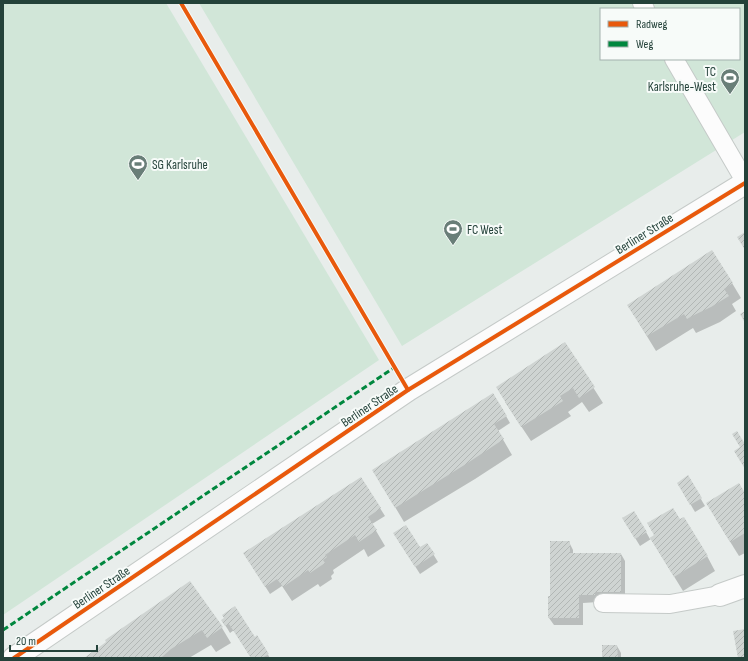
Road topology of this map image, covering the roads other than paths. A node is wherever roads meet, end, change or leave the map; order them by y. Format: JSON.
{"nodes":[{"id":1,"x":675,"y":60,"type":"edge"},
{"id":2,"x":745,"y":182,"type":"edge"},
{"id":3,"x":745,"y":586,"type":"edge"},
{"id":4,"x":720,"y":595,"type":"joint"},
{"id":5,"x":603,"y":603,"type":"dead end"},
{"id":6,"x":14,"y":658,"type":"edge"}],
"edges":[{"from":1,"to":2,"type":"lane"},
{"from":2,"to":6,"type":"street","name":"Berliner Straße"},
{"from":3,"to":4,"type":"street"},
{"from":4,"to":5,"type":"lane"}]}
